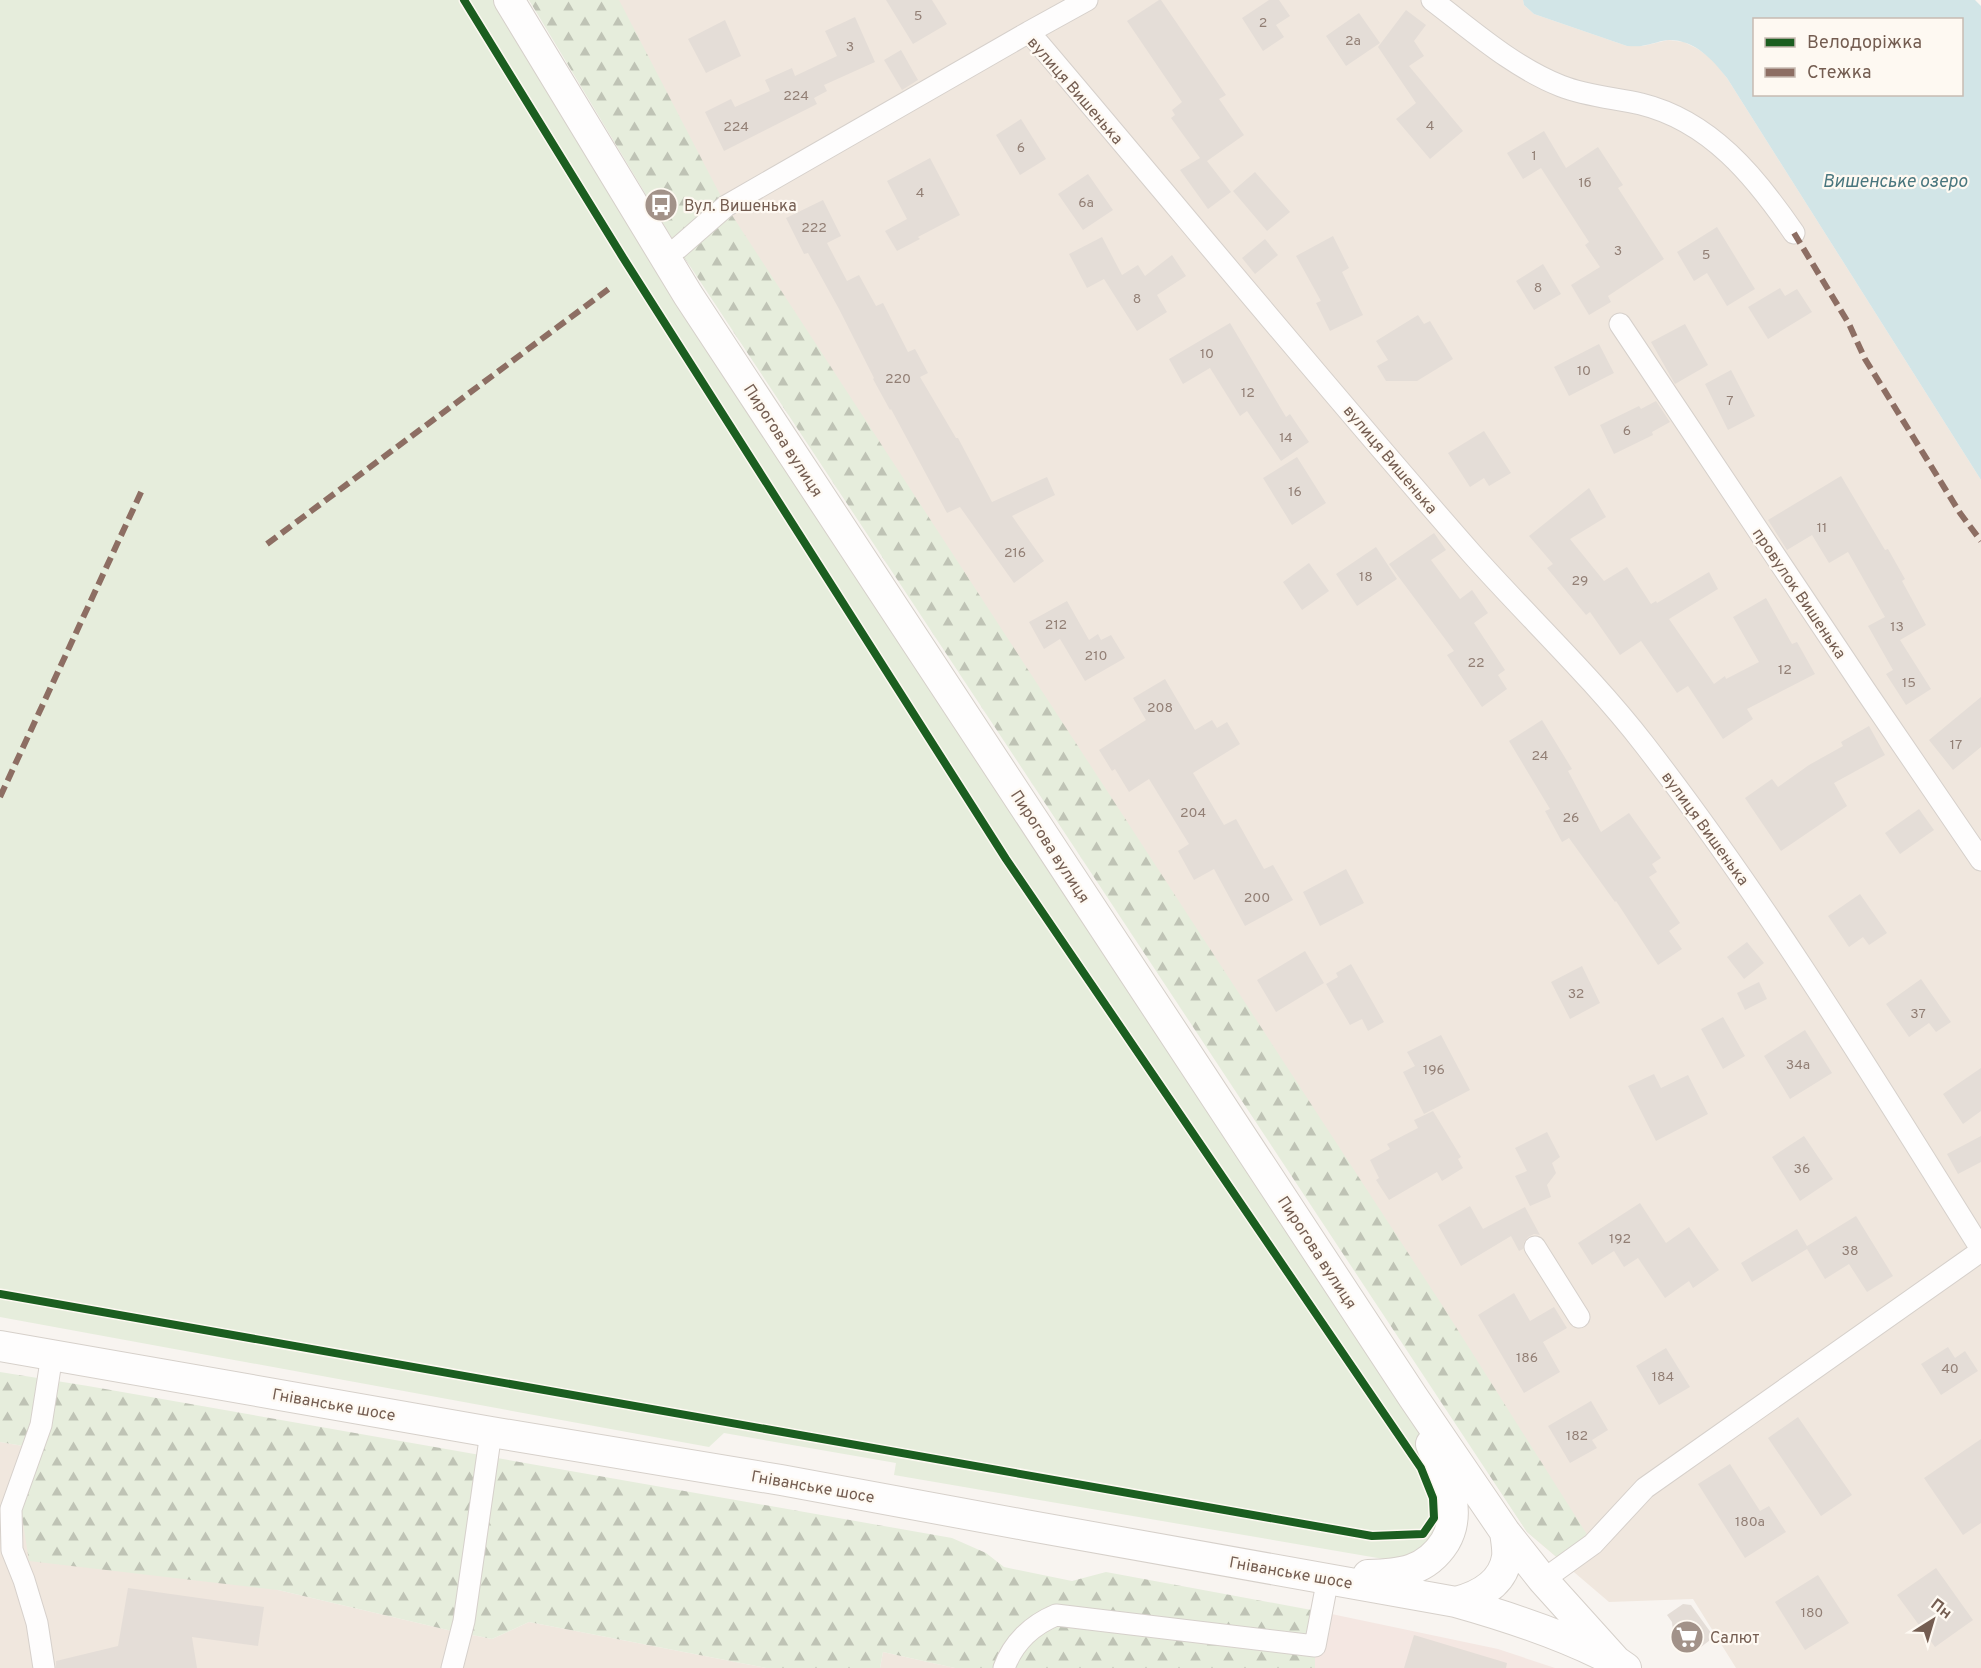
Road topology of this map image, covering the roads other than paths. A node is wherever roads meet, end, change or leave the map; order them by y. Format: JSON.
{"nodes":[{"id":1,"x":509,"y":0,"type":"edge"},
{"id":2,"x":1087,"y":0,"type":"edge"},
{"id":3,"x":1432,"y":0,"type":"edge"},
{"id":4,"x":1029,"y":32,"type":"junction"},
{"id":5,"x":1794,"y":233,"type":"dead end"},
{"id":6,"x":664,"y":257,"type":"junction"},
{"id":7,"x":1620,"y":324,"type":"dead end"},
{"id":8,"x":1981,"y":860,"type":"edge"},
{"id":9,"x":1534,"y":1247,"type":"dead end"},
{"id":10,"x":1981,"y":1250,"type":"edge"},
{"id":11,"x":1579,"y":1317,"type":"dead end"},
{"id":12,"x":0,"y":1346,"type":"edge"},
{"id":13,"x":52,"y":1355,"type":"junction"},
{"id":14,"x":1413,"y":1397,"type":"junction"},
{"id":15,"x":491,"y":1432,"type":"junction"},
{"id":16,"x":1505,"y":1532,"type":"junction"},
{"id":17,"x":1328,"y":1578,"type":"junction"},
{"id":18,"x":1543,"y":1580,"type":"junction"},
{"id":19,"x":1456,"y":1602,"type":"junction"},
{"id":20,"x":1621,"y":1665,"type":"edge"},
{"id":21,"x":44,"y":1668,"type":"edge"},
{"id":22,"x":452,"y":1668,"type":"edge"},
{"id":23,"x":1004,"y":1668,"type":"edge"}],
"edges":[{"from":1,"to":6,"type":"main road","name":"Пирогова вулиця"},
{"from":2,"to":4,"type":"street"},
{"from":3,"to":5,"type":"street"},
{"from":4,"to":6,"type":"street","name":"вулиця Вишенька"},
{"from":4,"to":10,"type":"street","name":"вулиця Вишенька"},
{"from":6,"to":14,"type":"main road","name":"Пирогова вулиця"},
{"from":7,"to":8,"type":"street","name":"провулок Вишенька"},
{"from":9,"to":11,"type":"street"},
{"from":10,"to":18,"type":"street"},
{"from":12,"to":13,"type":"main road","name":"Гніванське шосе"},
{"from":13,"to":15,"type":"main road","name":"Гніванське шосе"},
{"from":13,"to":21,"type":"street"},
{"from":14,"to":16,"type":"main road","name":"Пирогова вулиця"},
{"from":14,"to":17,"type":"main road"},
{"from":15,"to":17,"type":"main road","name":"Гніванське шосе"},
{"from":15,"to":22,"type":"street"},
{"from":16,"to":18,"type":"main road","name":"Пирогова вулиця"},
{"from":16,"to":19,"type":"main road"},
{"from":17,"to":19,"type":"main road","name":"Гніванське шосе"},
{"from":17,"to":23,"type":"street"},
{"from":18,"to":20,"type":"main road","name":"Пирогова вулиця"},
{"from":19,"to":20,"type":"main road","name":"Гніванське шосе"}]}
